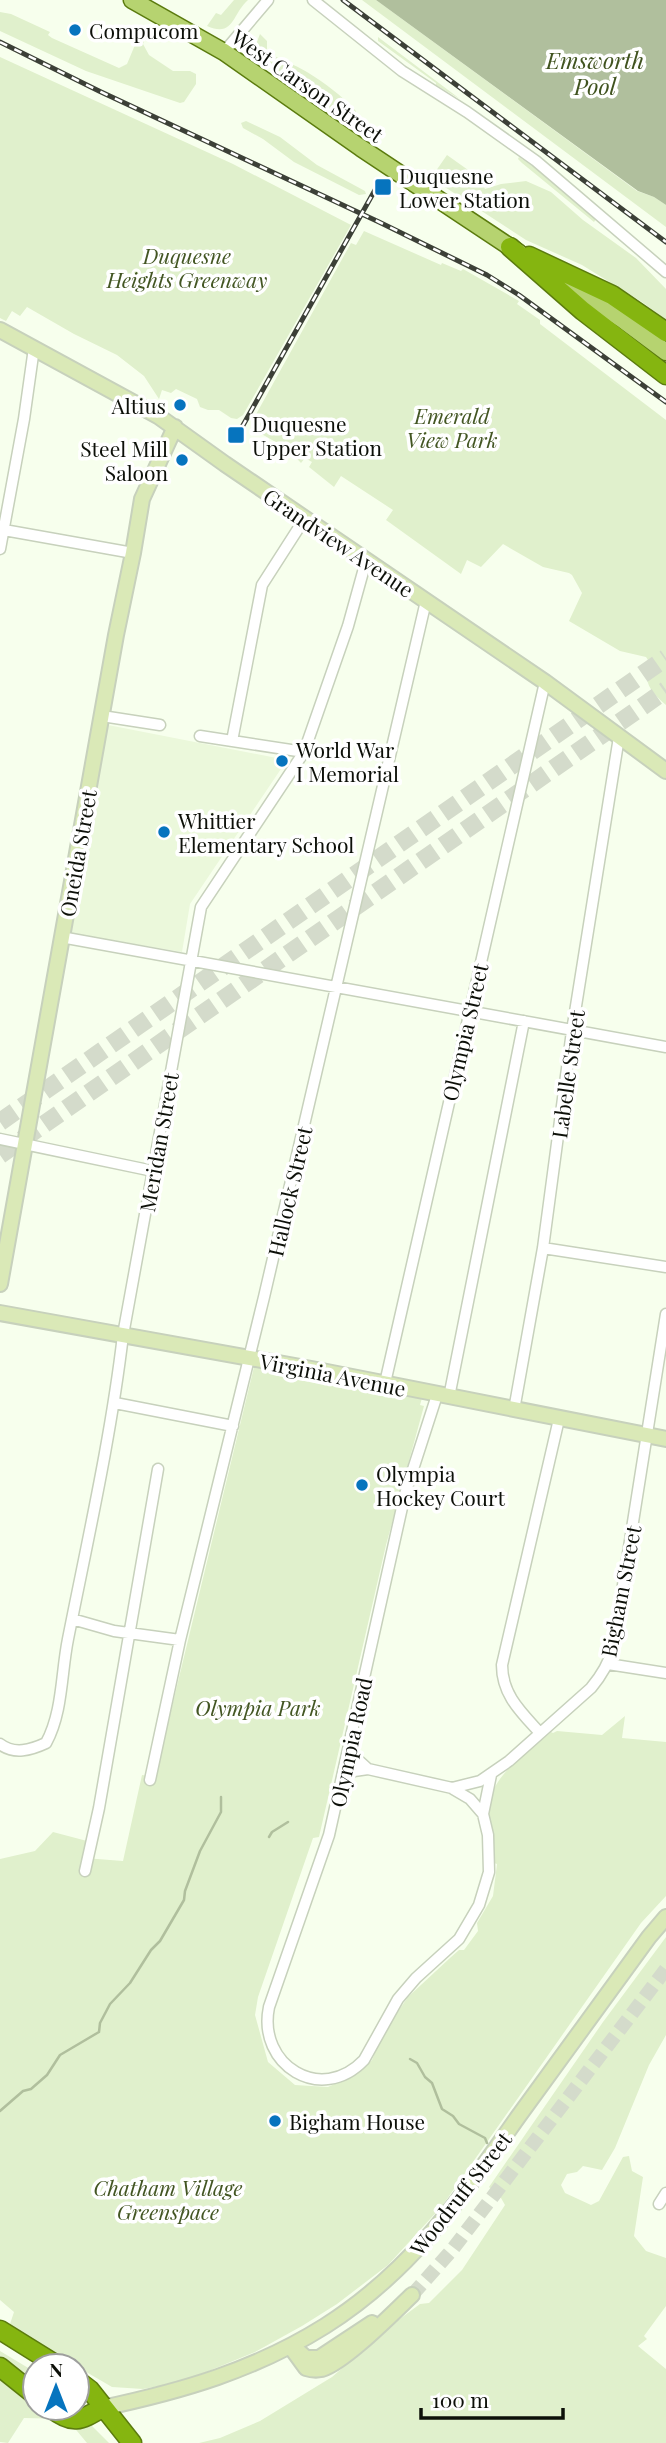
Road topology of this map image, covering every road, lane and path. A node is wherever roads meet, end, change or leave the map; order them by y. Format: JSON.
{"nodes":[{"id":1,"x":132,"y":0,"type":"edge"},
{"id":2,"x":268,"y":0,"type":"edge"},
{"id":3,"x":313,"y":0,"type":"edge"},
{"id":4,"x":224,"y":52,"type":"junction"},
{"id":5,"x":510,"y":247,"type":"junction"},
{"id":6,"x":666,"y":272,"type":"edge"},
{"id":7,"x":659,"y":326,"type":"edge"},
{"id":8,"x":0,"y":330,"type":"edge"},
{"id":9,"x":34,"y":348,"type":"junction"},
{"id":10,"x":666,"y":352,"type":"edge"},
{"id":11,"x":666,"y":375,"type":"edge"},
{"id":12,"x":175,"y":427,"type":"junction"},
{"id":13,"x":304,"y":518,"type":"junction"},
{"id":14,"x":4,"y":530,"type":"junction"},
{"id":15,"x":0,"y":550,"type":"edge"},
{"id":16,"x":133,"y":553,"type":"junction"},
{"id":17,"x":366,"y":561,"type":"junction"},
{"id":18,"x":426,"y":601,"type":"junction"},
{"id":19,"x":545,"y":682,"type":"junction"},
{"id":20,"x":102,"y":716,"type":"junction"},
{"id":21,"x":160,"y":725,"type":"dead end"},
{"id":22,"x":200,"y":736,"type":"dead end"},
{"id":23,"x":619,"y":737,"type":"junction"},
{"id":24,"x":232,"y":741,"type":"junction"},
{"id":25,"x":304,"y":752,"type":"junction"},
{"id":26,"x":666,"y":771,"type":"edge"},
{"id":27,"x":61,"y":937,"type":"junction"},
{"id":28,"x":192,"y":960,"type":"junction"},
{"id":29,"x":336,"y":988,"type":"junction"},
{"id":30,"x":469,"y":1011,"type":"junction"},
{"id":31,"x":524,"y":1021,"type":"junction"},
{"id":32,"x":572,"y":1031,"type":"junction"},
{"id":33,"x":666,"y":1047,"type":"edge"},
{"id":34,"x":0,"y":1139,"type":"edge"},
{"id":35,"x":24,"y":1143,"type":"junction"},
{"id":36,"x":153,"y":1171,"type":"junction"},
{"id":37,"x":542,"y":1248,"type":"junction"},
{"id":38,"x":666,"y":1267,"type":"edge"},
{"id":39,"x":0,"y":1284,"type":"edge"},
{"id":40,"x":0,"y":1313,"type":"edge"},
{"id":41,"x":666,"y":1314,"type":"edge"},
{"id":42,"x":123,"y":1335,"type":"junction"},
{"id":43,"x":249,"y":1357,"type":"junction"},
{"id":44,"x":385,"y":1383,"type":"junction"},
{"id":45,"x":443,"y":1396,"type":"junction"},
{"id":46,"x":115,"y":1403,"type":"junction"},
{"id":47,"x":514,"y":1410,"type":"junction"},
{"id":48,"x":559,"y":1419,"type":"junction"},
{"id":49,"x":233,"y":1426,"type":"junction"},
{"id":50,"x":647,"y":1435,"type":"junction"},
{"id":51,"x":666,"y":1439,"type":"edge"},
{"id":52,"x":158,"y":1469,"type":"dead end"},
{"id":53,"x":72,"y":1619,"type":"junction"},
{"id":54,"x":128,"y":1633,"type":"junction"},
{"id":55,"x":180,"y":1640,"type":"junction"},
{"id":56,"x":608,"y":1664,"type":"junction"},
{"id":57,"x":666,"y":1673,"type":"edge"},
{"id":58,"x":540,"y":1733,"type":"junction"},
{"id":59,"x":0,"y":1744,"type":"edge"},
{"id":60,"x":349,"y":1744,"type":"junction"},
{"id":61,"x":368,"y":1769,"type":"junction"},
{"id":62,"x":491,"y":1776,"type":"junction"},
{"id":63,"x":342,"y":1779,"type":"junction"},
{"id":64,"x":150,"y":1780,"type":"dead end"},
{"id":65,"x":452,"y":1788,"type":"junction"},
{"id":66,"x":483,"y":1814,"type":"junction"},
{"id":67,"x":85,"y":1871,"type":"dead end"},
{"id":68,"x":666,"y":1917,"type":"edge"},
{"id":69,"x":666,"y":2193,"type":"edge"},
{"id":70,"x":659,"y":2204,"type":"dead end"},
{"id":71,"x":412,"y":2295,"type":"tunnel mouth"},
{"id":72,"x":0,"y":2330,"type":"edge"},
{"id":73,"x":0,"y":2344,"type":"edge"},
{"id":74,"x":290,"y":2346,"type":"junction"},
{"id":75,"x":35,"y":2352,"type":"edge"},
{"id":76,"x":21,"y":2356,"type":"edge"},
{"id":77,"x":0,"y":2367,"type":"edge"},
{"id":78,"x":21,"y":2384,"type":"edge"},
{"id":79,"x":91,"y":2392,"type":"edge"},
{"id":80,"x":91,"y":2402,"type":"edge"},
{"id":81,"x":102,"y":2408,"type":"junction"},
{"id":82,"x":91,"y":2414,"type":"edge"},
{"id":83,"x":132,"y":2443,"type":"edge"}],
"edges":[{"from":1,"to":4,"type":"main road","name":"West Carson Street"},
{"from":2,"to":4,"type":"street"},
{"from":3,"to":6,"type":"street"},
{"from":4,"to":5,"type":"main road","name":"West Carson Street"},
{"from":5,"to":7,"type":"highway"},
{"from":5,"to":10,"type":"main road","name":"West Carson Street"},
{"from":5,"to":11,"type":"highway"},
{"from":8,"to":9,"type":"street","name":"Grandview Avenue"},
{"from":9,"to":12,"type":"street","name":"Grandview Avenue"},
{"from":9,"to":14,"type":"street"},
{"from":12,"to":13,"type":"street","name":"Grandview Avenue"},
{"from":12,"to":16,"type":"street","name":"Oneida Street"},
{"from":13,"to":17,"type":"street","name":"Grandview Avenue"},
{"from":13,"to":24,"type":"street"},
{"from":14,"to":15,"type":"street"},
{"from":14,"to":16,"type":"street"},
{"from":16,"to":20,"type":"street","name":"Oneida Street"},
{"from":17,"to":18,"type":"street","name":"Grandview Avenue"},
{"from":17,"to":25,"type":"street","name":"Meridan Street"},
{"from":18,"to":19,"type":"street","name":"Grandview Avenue"},
{"from":18,"to":29,"type":"street","name":"Hallock Street"},
{"from":19,"to":23,"type":"street","name":"Grandview Avenue"},
{"from":19,"to":30,"type":"street","name":"Olympia Street"},
{"from":20,"to":21,"type":"street"},
{"from":20,"to":27,"type":"street","name":"Oneida Street"},
{"from":22,"to":24,"type":"street"},
{"from":23,"to":26,"type":"street","name":"Grandview Avenue"},
{"from":23,"to":32,"type":"street","name":"Labelle Street"},
{"from":24,"to":25,"type":"street"},
{"from":25,"to":28,"type":"street","name":"Meridan Street"},
{"from":27,"to":28,"type":"street"},
{"from":27,"to":35,"type":"street","name":"Oneida Street"},
{"from":28,"to":29,"type":"street"},
{"from":28,"to":36,"type":"street","name":"Meridan Street"},
{"from":29,"to":30,"type":"street"},
{"from":29,"to":43,"type":"street","name":"Hallock Street"},
{"from":30,"to":31,"type":"street"},
{"from":30,"to":44,"type":"street","name":"Olympia Street"},
{"from":31,"to":32,"type":"street"},
{"from":31,"to":45,"type":"street","name":"Olympia Road"},
{"from":32,"to":33,"type":"street"},
{"from":32,"to":37,"type":"street","name":"Labelle Street"},
{"from":34,"to":35,"type":"street"},
{"from":35,"to":36,"type":"street"},
{"from":35,"to":39,"type":"street","name":"Oneida Street"},
{"from":36,"to":42,"type":"street","name":"Meridan Street"},
{"from":37,"to":38,"type":"street"},
{"from":37,"to":47,"type":"street","name":"Labelle Street"},
{"from":40,"to":42,"type":"street","name":"Virginia Avenue"},
{"from":41,"to":50,"type":"street","name":"Bigham Street"},
{"from":42,"to":43,"type":"street","name":"Virginia Avenue"},
{"from":42,"to":46,"type":"street","name":"Meridan Street"},
{"from":43,"to":44,"type":"street","name":"Virginia Avenue"},
{"from":43,"to":49,"type":"street","name":"Hallock Street"},
{"from":44,"to":45,"type":"street","name":"Virginia Avenue"},
{"from":45,"to":47,"type":"street","name":"Virginia Avenue"},
{"from":45,"to":60,"type":"street","name":"Olympia Road"},
{"from":46,"to":49,"type":"street"},
{"from":46,"to":53,"type":"street","name":"Meridan Street"},
{"from":47,"to":48,"type":"street","name":"Virginia Avenue"},
{"from":48,"to":50,"type":"street","name":"Virginia Avenue"},
{"from":48,"to":58,"type":"street"},
{"from":49,"to":55,"type":"street","name":"Hallock Street"},
{"from":50,"to":51,"type":"street","name":"Virginia Avenue"},
{"from":50,"to":56,"type":"street","name":"Bigham Street"},
{"from":52,"to":54,"type":"street"},
{"from":53,"to":54,"type":"street"},
{"from":53,"to":59,"type":"street","name":"Meridan Street"},
{"from":54,"to":55,"type":"street"},
{"from":54,"to":67,"type":"street"},
{"from":55,"to":64,"type":"street","name":"Hallock Street"},
{"from":56,"to":57,"type":"street"},
{"from":56,"to":58,"type":"street","name":"Bigham Street"},
{"from":58,"to":62,"type":"street","name":"Bigham Street"},
{"from":60,"to":61,"type":"street"},
{"from":60,"to":63,"type":"street","name":"Olympia Road"},
{"from":61,"to":63,"type":"street"},
{"from":61,"to":65,"type":"street","name":"Bigham Street"},
{"from":62,"to":65,"type":"street","name":"Bigham Street"},
{"from":62,"to":66,"type":"street"},
{"from":63,"to":66,"type":"street","name":"Olympia Road"},
{"from":65,"to":66,"type":"street"},
{"from":68,"to":74,"type":"street","name":"Woodruff Street"},
{"from":69,"to":70,"type":"street"},
{"from":71,"to":74,"type":"street"},
{"from":72,"to":75,"type":"highway"},
{"from":73,"to":76,"type":"highway"},
{"from":74,"to":81,"type":"street","name":"Woodruff Street"},
{"from":77,"to":78,"type":"highway"},
{"from":79,"to":81,"type":"highway"},
{"from":80,"to":81,"type":"highway"},
{"from":81,"to":82,"type":"highway"},
{"from":81,"to":83,"type":"highway"}]}
